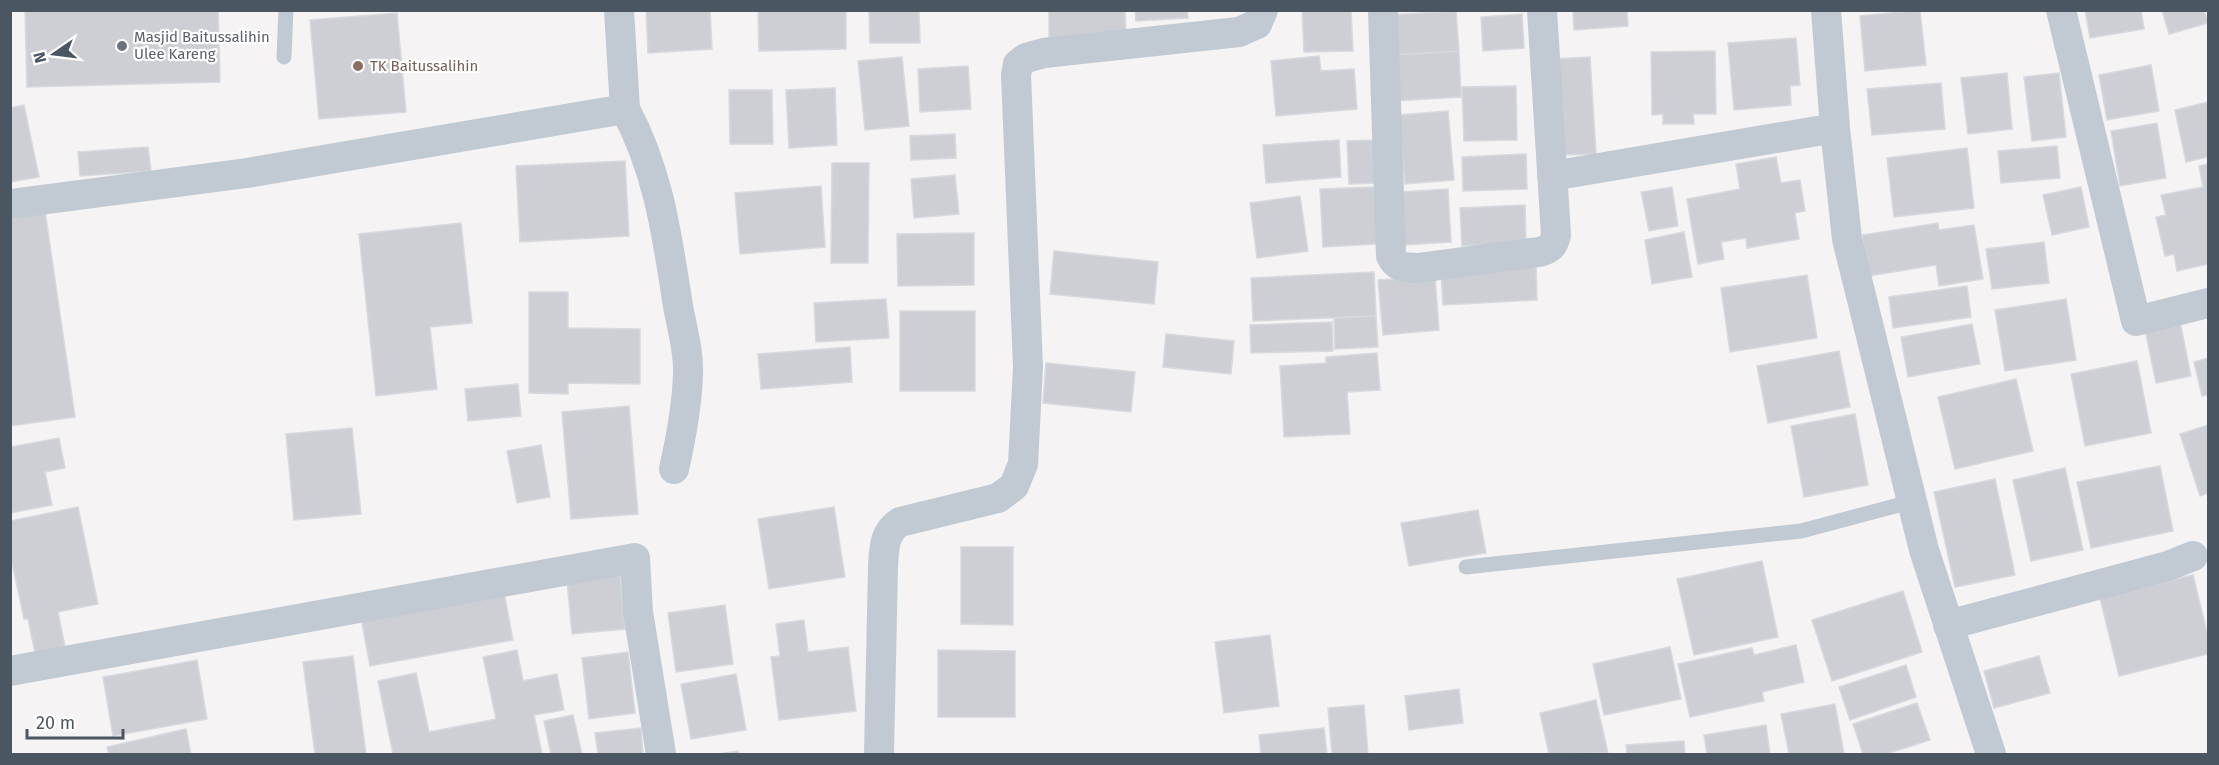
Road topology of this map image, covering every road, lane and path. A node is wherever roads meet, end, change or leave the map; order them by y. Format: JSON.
{"nodes":[{"id":1,"x":286,"y":10,"type":"edge"},
{"id":2,"x":618,"y":10,"type":"edge"},
{"id":3,"x":1263,"y":10,"type":"edge"},
{"id":4,"x":1383,"y":10,"type":"edge"},
{"id":5,"x":1542,"y":10,"type":"edge"},
{"id":6,"x":1826,"y":10,"type":"edge"},
{"id":7,"x":2061,"y":10,"type":"edge"},
{"id":8,"x":285,"y":57,"type":"dead end"},
{"id":9,"x":625,"y":109,"type":"junction"},
{"id":10,"x":1835,"y":128,"type":"junction"},
{"id":11,"x":1552,"y":176,"type":"junction"},
{"id":12,"x":10,"y":204,"type":"edge"},
{"id":13,"x":2208,"y":303,"type":"edge"},
{"id":14,"x":674,"y":469,"type":"dead end"},
{"id":15,"x":1914,"y":501,"type":"junction"},
{"id":16,"x":2193,"y":556,"type":"dead end"},
{"id":17,"x":1466,"y":567,"type":"dead end"},
{"id":18,"x":1948,"y":625,"type":"junction"},
{"id":19,"x":10,"y":671,"type":"edge"},
{"id":20,"x":661,"y":754,"type":"edge"},
{"id":21,"x":879,"y":754,"type":"edge"},
{"id":22,"x":1991,"y":754,"type":"edge"}],
"edges":[{"from":1,"to":8,"type":"lane"},
{"from":2,"to":9,"type":"street"},
{"from":3,"to":21,"type":"street"},
{"from":4,"to":11,"type":"street"},
{"from":5,"to":11,"type":"street"},
{"from":6,"to":10,"type":"street"},
{"from":7,"to":13,"type":"street"},
{"from":9,"to":12,"type":"street"},
{"from":9,"to":14,"type":"street"},
{"from":10,"to":11,"type":"street"},
{"from":10,"to":15,"type":"street"},
{"from":15,"to":17,"type":"lane"},
{"from":15,"to":18,"type":"street"},
{"from":16,"to":18,"type":"street"},
{"from":18,"to":22,"type":"street"},
{"from":19,"to":20,"type":"street"}]}
